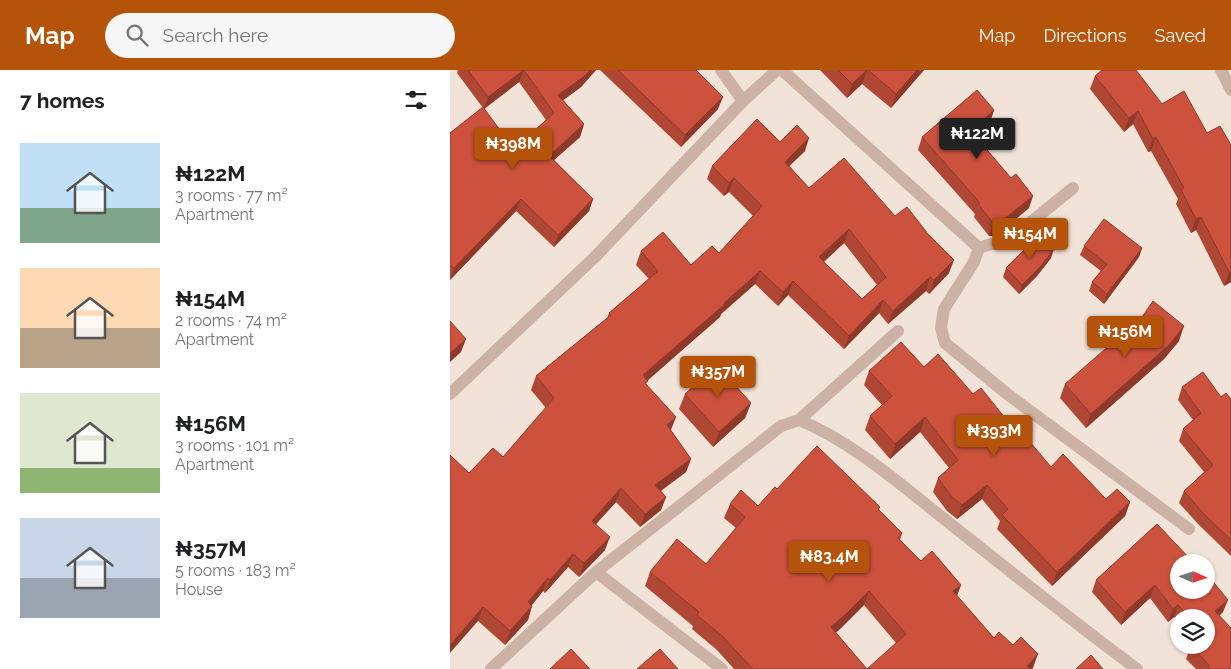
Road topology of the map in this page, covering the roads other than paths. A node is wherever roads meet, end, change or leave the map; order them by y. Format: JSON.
{"nodes":[{"id":1,"x":722,"y":70,"type":"edge"},
{"id":2,"x":777,"y":70,"type":"edge"},
{"id":3,"x":782,"y":70,"type":"edge"},
{"id":4,"x":1221,"y":70,"type":"edge"},
{"id":5,"x":1231,"y":90,"type":"edge"},
{"id":6,"x":743,"y":101,"type":"junction"},
{"id":7,"x":1073,"y":188,"type":"dead end"},
{"id":8,"x":979,"y":248,"type":"junction"},
{"id":9,"x":898,"y":331,"type":"dead end"},
{"id":10,"x":450,"y":394,"type":"edge"},
{"id":11,"x":799,"y":420,"type":"junction"},
{"id":12,"x":1189,"y":529,"type":"dead end"},
{"id":13,"x":596,"y":572,"type":"junction"},
{"id":14,"x":491,"y":669,"type":"edge"},
{"id":15,"x":722,"y":669,"type":"edge"},
{"id":16,"x":1137,"y":669,"type":"edge"}],
"edges":[{"from":1,"to":6,"type":"street"},
{"from":2,"to":6,"type":"street"},
{"from":3,"to":8,"type":"street"},
{"from":4,"to":5,"type":"street"},
{"from":6,"to":10,"type":"street"},
{"from":7,"to":8,"type":"street"},
{"from":8,"to":12,"type":"street"},
{"from":9,"to":11,"type":"street"},
{"from":11,"to":13,"type":"street"},
{"from":11,"to":16,"type":"street"},
{"from":13,"to":14,"type":"street"},
{"from":13,"to":15,"type":"street"}]}
